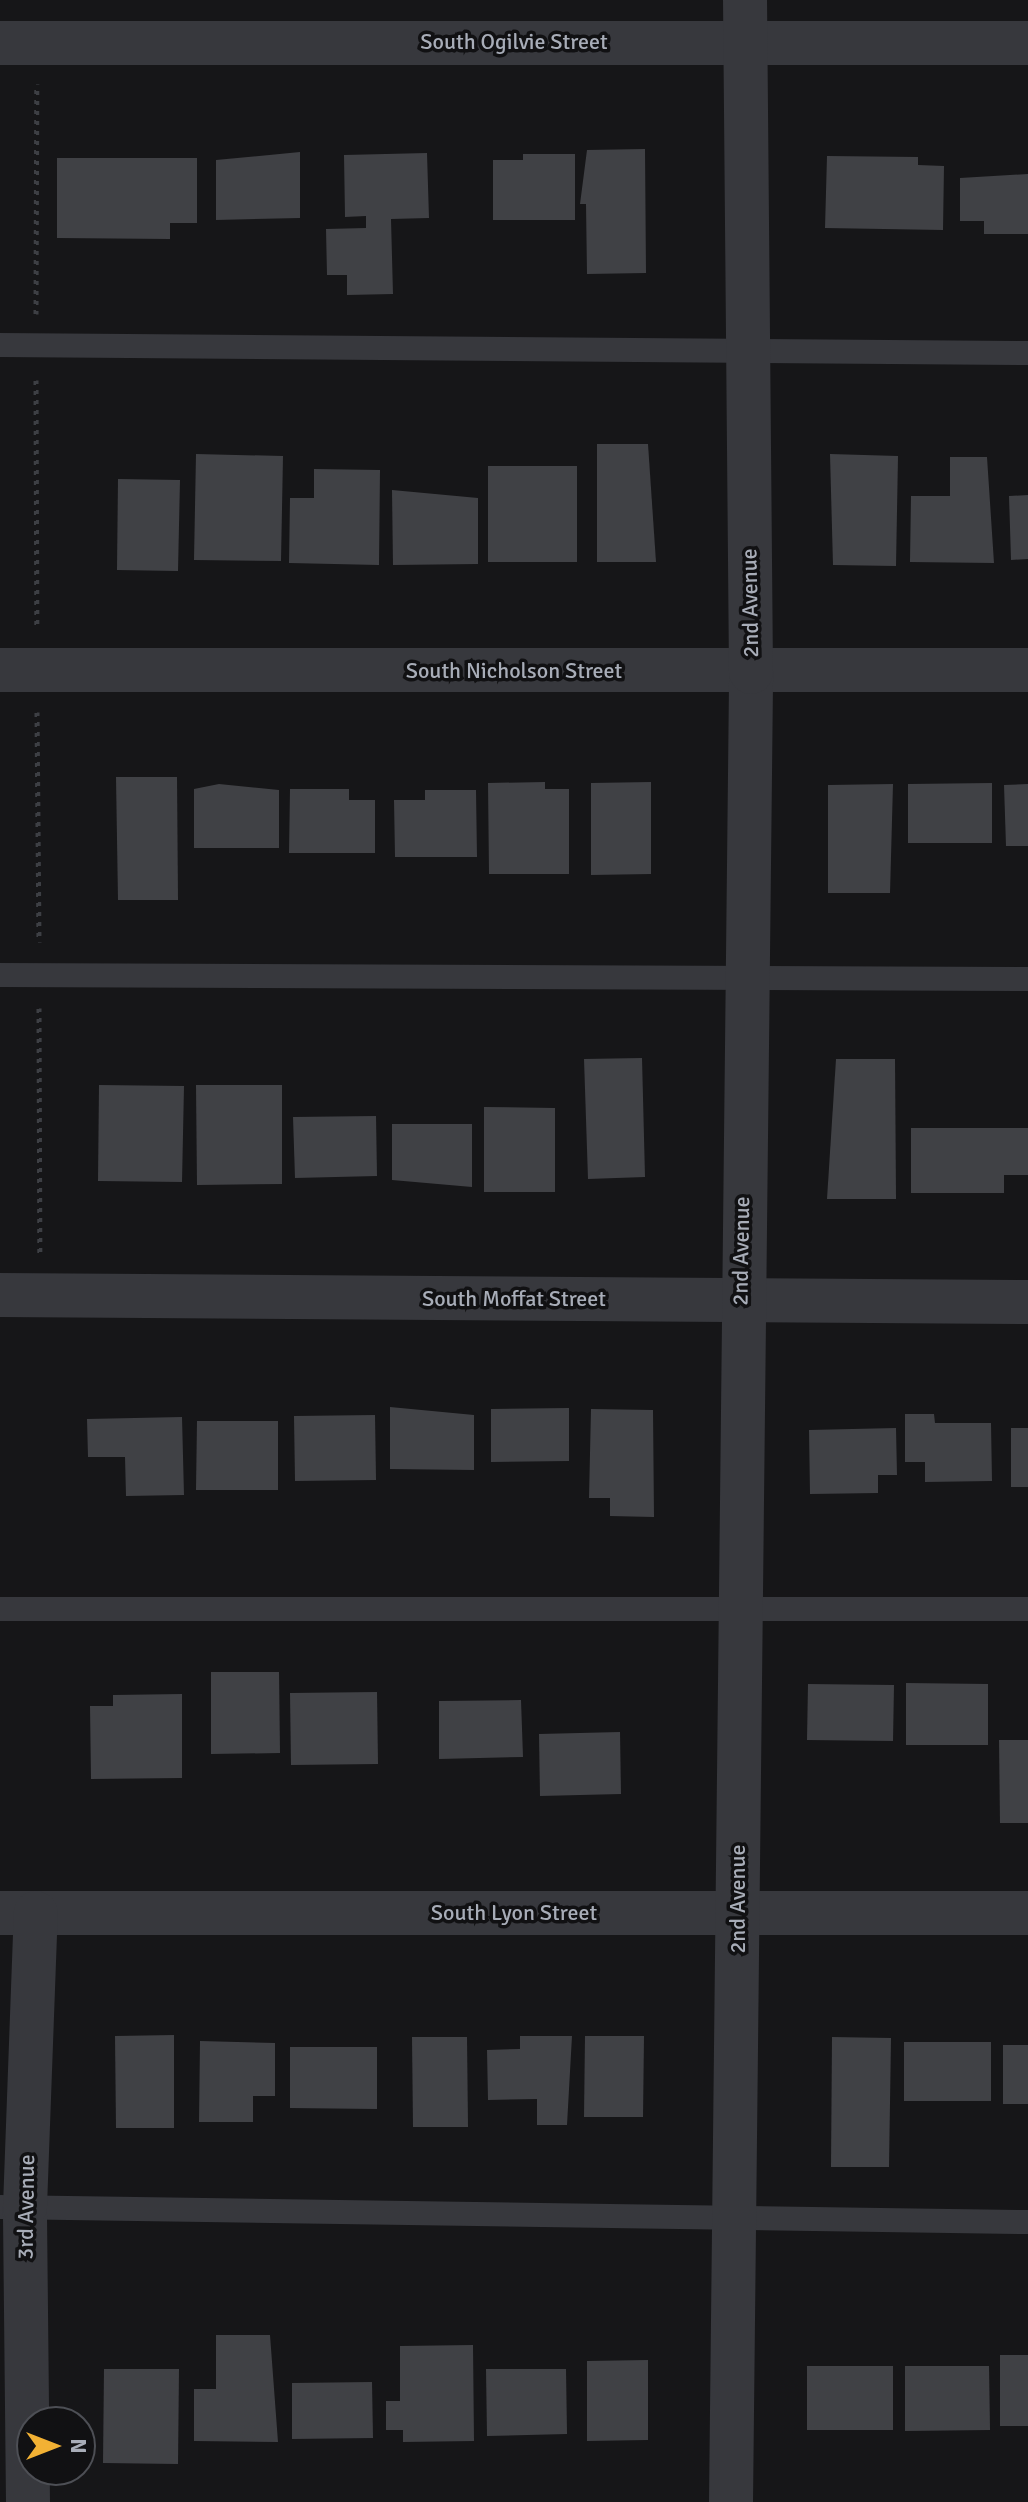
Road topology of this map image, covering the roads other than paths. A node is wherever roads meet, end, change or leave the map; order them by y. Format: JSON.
{"nodes":[{"id":1,"x":745,"y":21,"type":"edge"},
{"id":2,"x":0,"y":43,"type":"edge"},
{"id":3,"x":1028,"y":43,"type":"edge"},
{"id":4,"x":0,"y":345,"type":"edge"},
{"id":5,"x":744,"y":352,"type":"junction"},
{"id":6,"x":1028,"y":353,"type":"edge"},
{"id":7,"x":0,"y":670,"type":"edge"},
{"id":8,"x":1028,"y":670,"type":"edge"},
{"id":9,"x":751,"y":672,"type":"junction"},
{"id":10,"x":0,"y":975,"type":"edge"},
{"id":11,"x":744,"y":977,"type":"junction"},
{"id":12,"x":1028,"y":979,"type":"edge"},
{"id":13,"x":0,"y":1295,"type":"edge"},
{"id":14,"x":740,"y":1300,"type":"junction"},
{"id":15,"x":1028,"y":1302,"type":"edge"},
{"id":16,"x":0,"y":1609,"type":"edge"},
{"id":17,"x":740,"y":1609,"type":"junction"},
{"id":18,"x":1028,"y":1609,"type":"edge"},
{"id":19,"x":18,"y":1913,"type":"edge"},
{"id":20,"x":738,"y":1913,"type":"junction"},
{"id":21,"x":1028,"y":1913,"type":"edge"},
{"id":22,"x":12,"y":2207,"type":"edge"},
{"id":23,"x":736,"y":2222,"type":"junction"},
{"id":24,"x":1028,"y":2222,"type":"edge"},
{"id":25,"x":28,"y":2502,"type":"edge"},
{"id":26,"x":731,"y":2502,"type":"edge"}],
"edges":[{"from":1,"to":2,"type":"street","name":"South Ogilvie Street"},
{"from":1,"to":3,"type":"street","name":"South Ogilvie Street"},
{"from":1,"to":5,"type":"street","name":"2nd Avenue"},
{"from":4,"to":5,"type":"lane"},
{"from":5,"to":6,"type":"lane"},
{"from":5,"to":9,"type":"street","name":"2nd Avenue"},
{"from":7,"to":9,"type":"street","name":"South Nicholson Street"},
{"from":8,"to":9,"type":"street","name":"South Nicholson Street"},
{"from":9,"to":11,"type":"street","name":"2nd Avenue"},
{"from":10,"to":11,"type":"lane"},
{"from":11,"to":12,"type":"lane"},
{"from":11,"to":14,"type":"street","name":"2nd Avenue"},
{"from":13,"to":14,"type":"street","name":"South Moffat Street"},
{"from":14,"to":15,"type":"street","name":"South Moffat Street"},
{"from":14,"to":17,"type":"street","name":"2nd Avenue"},
{"from":16,"to":17,"type":"lane"},
{"from":17,"to":18,"type":"lane"},
{"from":17,"to":20,"type":"street","name":"2nd Avenue"},
{"from":19,"to":20,"type":"street","name":"South Lyon Street"},
{"from":19,"to":22,"type":"street","name":"3rd Avenue"},
{"from":20,"to":21,"type":"street","name":"South Lyon Street"},
{"from":20,"to":23,"type":"street","name":"2nd Avenue"},
{"from":22,"to":23,"type":"lane"},
{"from":22,"to":25,"type":"street","name":"3rd Avenue"},
{"from":23,"to":24,"type":"lane"},
{"from":23,"to":26,"type":"street","name":"2nd Avenue"}]}
